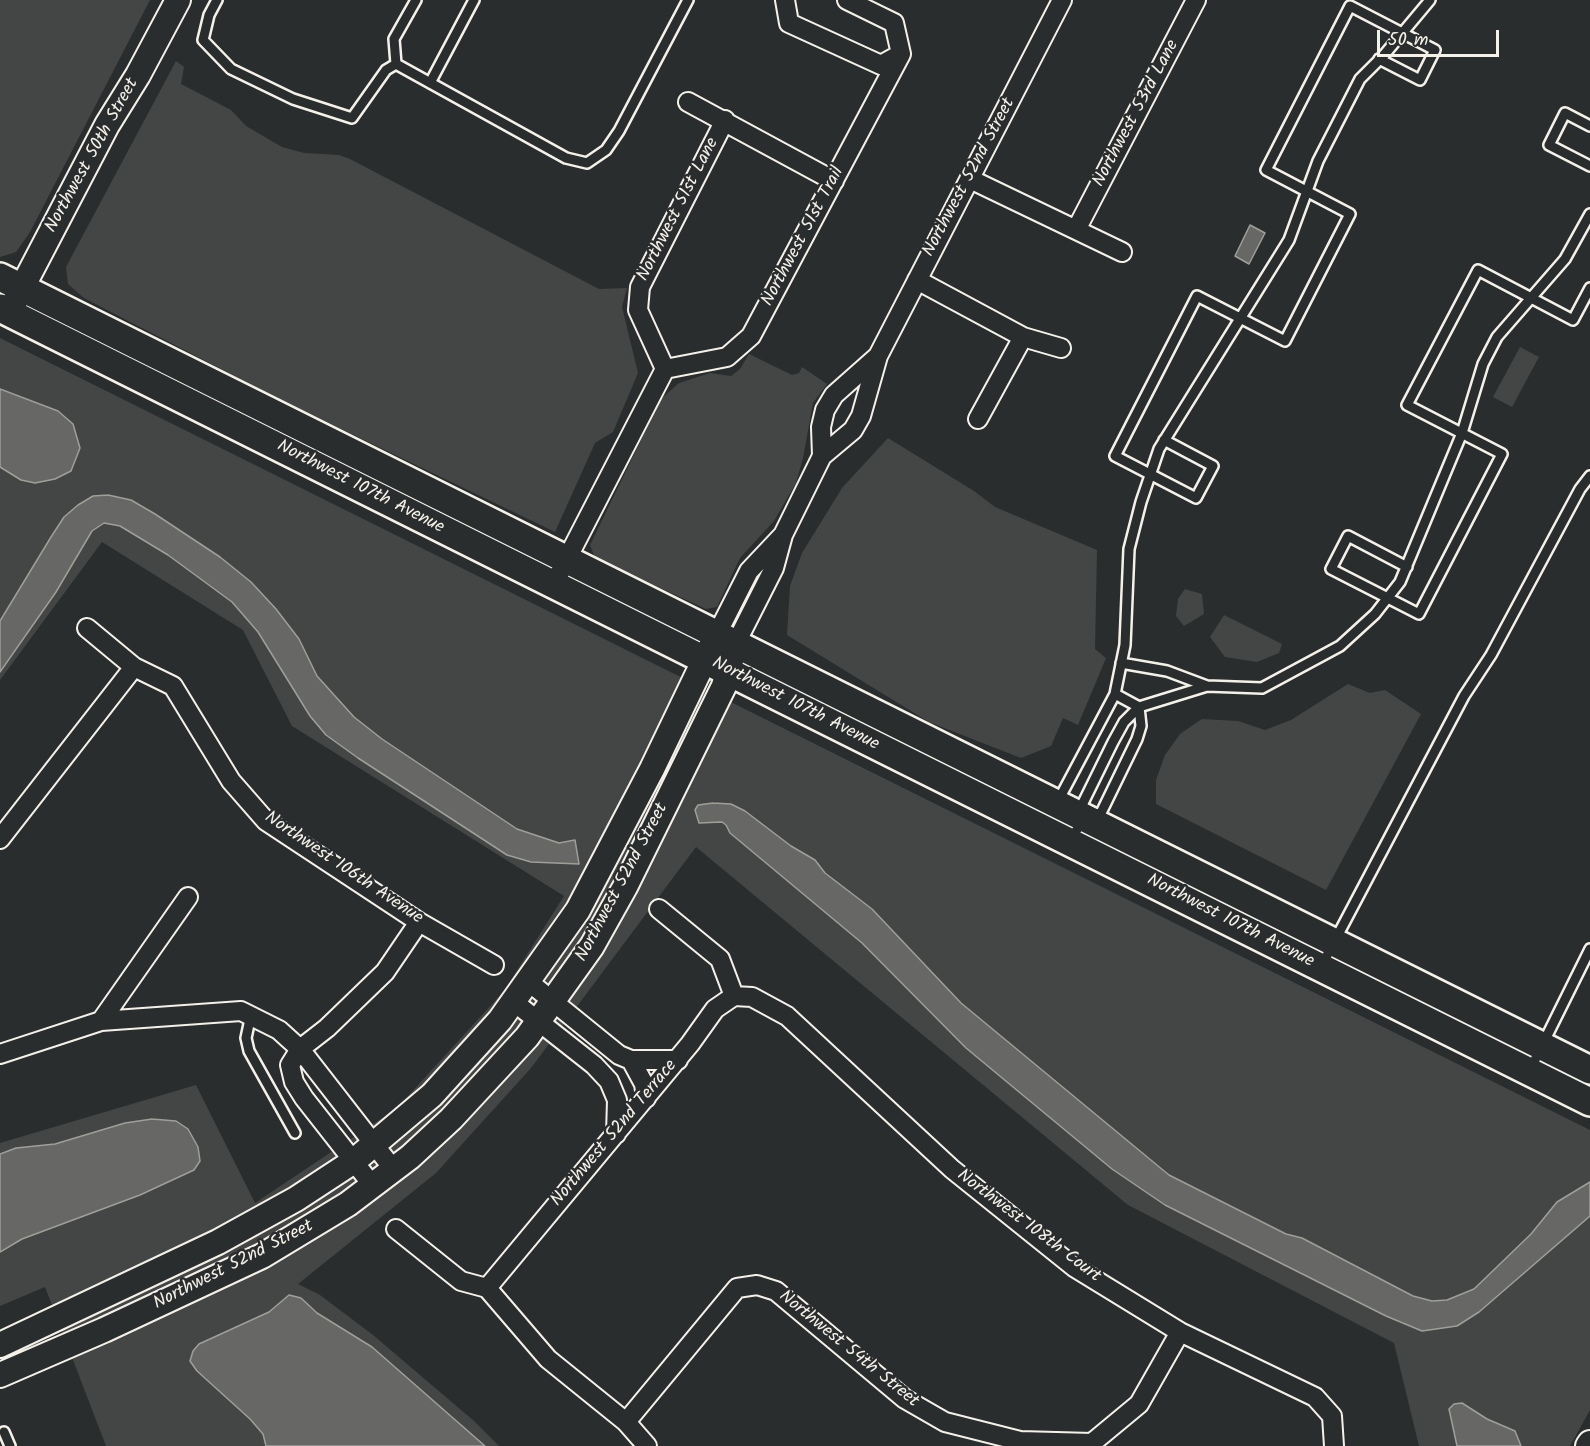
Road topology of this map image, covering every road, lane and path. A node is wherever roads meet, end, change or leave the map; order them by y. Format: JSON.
{"nodes":[{"id":1,"x":178,"y":0,"type":"edge"},
{"id":2,"x":217,"y":0,"type":"edge"},
{"id":3,"x":416,"y":0,"type":"edge"},
{"id":4,"x":474,"y":0,"type":"edge"},
{"id":5,"x":675,"y":0,"type":"edge"},
{"id":6,"x":785,"y":0,"type":"edge"},
{"id":7,"x":848,"y":0,"type":"edge"},
{"id":8,"x":1062,"y":0,"type":"edge"},
{"id":9,"x":1196,"y":0,"type":"edge"},
{"id":10,"x":1430,"y":0,"type":"edge"},
{"id":11,"x":687,"y":3,"type":"edge"},
{"id":12,"x":1403,"y":33,"type":"junction"},
{"id":13,"x":902,"y":54,"type":"junction"},
{"id":14,"x":1379,"y":59,"type":"junction"},
{"id":15,"x":396,"y":64,"type":"junction"},
{"id":16,"x":430,"y":83,"type":"junction"},
{"id":17,"x":688,"y":102,"type":"dead end"},
{"id":18,"x":725,"y":120,"type":"junction"},
{"id":19,"x":1590,"y":126,"type":"edge"},
{"id":20,"x":1590,"y":166,"type":"edge"},
{"id":21,"x":970,"y":179,"type":"junction"},
{"id":22,"x":834,"y":181,"type":"junction"},
{"id":23,"x":1307,"y":191,"type":"junction"},
{"id":24,"x":1590,"y":214,"type":"edge"},
{"id":25,"x":1077,"y":228,"type":"junction"},
{"id":26,"x":1122,"y":252,"type":"dead end"},
{"id":27,"x":917,"y":280,"type":"junction"},
{"id":28,"x":11,"y":282,"type":"edge"},
{"id":29,"x":1590,"y":288,"type":"edge"},
{"id":30,"x":1532,"y":298,"type":"junction"},
{"id":31,"x":4,"y":310,"type":"edge"},
{"id":32,"x":1240,"y":318,"type":"junction"},
{"id":33,"x":1023,"y":337,"type":"junction"},
{"id":34,"x":1061,"y":348,"type":"dead end"},
{"id":35,"x":878,"y":356,"type":"junction"},
{"id":36,"x":664,"y":369,"type":"junction"},
{"id":37,"x":841,"y":389,"type":"junction"},
{"id":38,"x":866,"y":404,"type":"junction"},
{"id":39,"x":978,"y":419,"type":"dead end"},
{"id":40,"x":1462,"y":433,"type":"junction"},
{"id":41,"x":1164,"y":440,"type":"junction"},
{"id":42,"x":822,"y":456,"type":"junction"},
{"id":43,"x":1150,"y":474,"type":"junction"},
{"id":44,"x":1590,"y":476,"type":"edge"},
{"id":45,"x":566,"y":559,"type":"junction"},
{"id":46,"x":1407,"y":567,"type":"junction"},
{"id":47,"x":554,"y":584,"type":"junction"},
{"id":48,"x":1388,"y":598,"type":"junction"},
{"id":49,"x":87,"y":628,"type":"dead end"},
{"id":50,"x":727,"y":639,"type":"junction"},
{"id":51,"x":1121,"y":663,"type":"junction"},
{"id":52,"x":134,"y":666,"type":"junction"},
{"id":53,"x":717,"y":666,"type":"junction"},
{"id":54,"x":1207,"y":686,"type":"junction"},
{"id":55,"x":1115,"y":694,"type":"junction"},
{"id":56,"x":1139,"y":707,"type":"junction"},
{"id":57,"x":1095,"y":732,"type":"junction"},
{"id":58,"x":1113,"y":742,"type":"junction"},
{"id":59,"x":1050,"y":816,"type":"junction"},
{"id":60,"x":1084,"y":818,"type":"junction"},
{"id":61,"x":0,"y":839,"type":"edge"},
{"id":62,"x":1069,"y":842,"type":"junction"},
{"id":63,"x":188,"y":897,"type":"dead end"},
{"id":64,"x":659,"y":909,"type":"dead end"},
{"id":65,"x":418,"y":922,"type":"junction"},
{"id":66,"x":1333,"y":942,"type":"junction"},
{"id":67,"x":1590,"y":949,"type":"edge"},
{"id":68,"x":494,"y":965,"type":"dead end"},
{"id":69,"x":1321,"y":967,"type":"junction"},
{"id":70,"x":529,"y":982,"type":"junction"},
{"id":71,"x":743,"y":997,"type":"junction"},
{"id":72,"x":514,"y":1002,"type":"junction"},
{"id":73,"x":554,"y":1002,"type":"junction"},
{"id":74,"x":254,"y":1017,"type":"junction"},
{"id":75,"x":101,"y":1022,"type":"junction"},
{"id":76,"x":539,"y":1022,"type":"junction"},
{"id":77,"x":1542,"y":1046,"type":"junction"},
{"id":78,"x":300,"y":1049,"type":"junction"},
{"id":79,"x":0,"y":1054,"type":"edge"},
{"id":80,"x":626,"y":1057,"type":"junction"},
{"id":81,"x":678,"y":1060,"type":"junction"},
{"id":82,"x":1590,"y":1070,"type":"edge"},
{"id":83,"x":1529,"y":1072,"type":"junction"},
{"id":84,"x":609,"y":1081,"type":"junction"},
{"id":85,"x":330,"y":1089,"type":"junction"},
{"id":86,"x":646,"y":1098,"type":"junction"},
{"id":87,"x":1590,"y":1102,"type":"edge"},
{"id":88,"x":310,"y":1104,"type":"junction"},
{"id":89,"x":295,"y":1133,"type":"dead end"},
{"id":90,"x":616,"y":1134,"type":"junction"},
{"id":91,"x":374,"y":1145,"type":"junction"},
{"id":92,"x":354,"y":1161,"type":"junction"},
{"id":93,"x":394,"y":1170,"type":"junction"},
{"id":94,"x":373,"y":1186,"type":"junction"},
{"id":95,"x":396,"y":1229,"type":"dead end"},
{"id":96,"x":487,"y":1288,"type":"junction"},
{"id":97,"x":1180,"y":1332,"type":"junction"},
{"id":98,"x":0,"y":1345,"type":"edge"},
{"id":99,"x":0,"y":1375,"type":"edge"},
{"id":100,"x":626,"y":1422,"type":"junction"},
{"id":101,"x":4,"y":1432,"type":"dead end"},
{"id":102,"x":10,"y":1446,"type":"edge"},
{"id":103,"x":647,"y":1446,"type":"edge"},
{"id":104,"x":1334,"y":1446,"type":"edge"}],
"edges":[{"from":1,"to":28,"type":"street","name":"Northwest 50th Street"},
{"from":2,"to":15,"type":"lane"},
{"from":3,"to":15,"type":"lane"},
{"from":4,"to":16,"type":"lane"},
{"from":5,"to":11,"type":"lane"},
{"from":6,"to":13,"type":"street"},
{"from":7,"to":13,"type":"street"},
{"from":8,"to":21,"type":"street","name":"Northwest 52nd Street"},
{"from":9,"to":25,"type":"street","name":"Northwest 53rd Lane"},
{"from":10,"to":12,"type":"lane"},
{"from":11,"to":16,"type":"lane"},
{"from":12,"to":14,"type":"lane"},
{"from":12,"to":14,"type":"lane"},
{"from":12,"to":23,"type":"lane"},
{"from":13,"to":22,"type":"street","name":"Northwest 51st Trail"},
{"from":14,"to":23,"type":"lane"},
{"from":15,"to":16,"type":"lane"},
{"from":17,"to":18,"type":"street"},
{"from":18,"to":22,"type":"street"},
{"from":18,"to":36,"type":"street","name":"Northwest 51st Lane"},
{"from":19,"to":20,"type":"lane"},
{"from":21,"to":25,"type":"street"},
{"from":21,"to":27,"type":"street","name":"Northwest 52nd Street"},
{"from":22,"to":36,"type":"street","name":"Northwest 51st Trail"},
{"from":23,"to":32,"type":"lane"},
{"from":23,"to":32,"type":"lane"},
{"from":24,"to":30,"type":"lane"},
{"from":25,"to":26,"type":"street"},
{"from":27,"to":33,"type":"street"},
{"from":27,"to":35,"type":"street","name":"Northwest 52nd Street"},
{"from":28,"to":31,"type":"street","name":"Northwest 50th Street"},
{"from":28,"to":45,"type":"main road","name":"Northwest 107th Avenue"},
{"from":29,"to":30,"type":"lane"},
{"from":30,"to":40,"type":"lane"},
{"from":30,"to":40,"type":"lane"},
{"from":31,"to":47,"type":"main road","name":"Northwest 107th Avenue"},
{"from":32,"to":41,"type":"lane"},
{"from":32,"to":43,"type":"lane"},
{"from":33,"to":34,"type":"street"},
{"from":33,"to":39,"type":"street"},
{"from":35,"to":37,"type":"street","name":"Northwest 52nd Street"},
{"from":35,"to":38,"type":"street","name":"Northwest 52nd Street"},
{"from":36,"to":45,"type":"street"},
{"from":37,"to":38,"type":"street"},
{"from":37,"to":42,"type":"street","name":"Northwest 52nd Street"},
{"from":38,"to":42,"type":"street","name":"Northwest 52nd Street"},
{"from":40,"to":46,"type":"lane"},
{"from":40,"to":48,"type":"lane"},
{"from":41,"to":43,"type":"lane"},
{"from":41,"to":43,"type":"lane"},
{"from":42,"to":50,"type":"street","name":"Northwest 52nd Street"},
{"from":43,"to":51,"type":"lane"},
{"from":44,"to":66,"type":"lane"},
{"from":45,"to":47,"type":"street"},
{"from":45,"to":50,"type":"main road","name":"Northwest 107th Avenue"},
{"from":46,"to":48,"type":"lane"},
{"from":46,"to":48,"type":"lane"},
{"from":47,"to":53,"type":"main road","name":"Northwest 107th Avenue"},
{"from":48,"to":54,"type":"lane"},
{"from":49,"to":52,"type":"street","name":"Northwest 106th Avenue"},
{"from":50,"to":53,"type":"street","name":"Northwest 52nd Street"},
{"from":50,"to":59,"type":"main road","name":"Northwest 107th Avenue"},
{"from":51,"to":54,"type":"lane"},
{"from":51,"to":55,"type":"lane"},
{"from":52,"to":61,"type":"street"},
{"from":52,"to":65,"type":"street","name":"Northwest 106th Avenue"},
{"from":53,"to":59,"type":"main road","name":"Northwest 107th Avenue"},
{"from":53,"to":70,"type":"street","name":"Northwest 52nd Street"},
{"from":53,"to":73,"type":"street","name":"Northwest 52nd Street"},
{"from":54,"to":56,"type":"lane"},
{"from":55,"to":56,"type":"lane"},
{"from":55,"to":57,"type":"lane"},
{"from":56,"to":58,"type":"lane"},
{"from":56,"to":60,"type":"lane"},
{"from":57,"to":58,"type":"lane"},
{"from":57,"to":59,"type":"lane"},
{"from":58,"to":60,"type":"lane"},
{"from":59,"to":60,"type":"main road","name":"Northwest 107th Avenue"},
{"from":59,"to":62,"type":"main road","name":"Northwest 107th Avenue"},
{"from":60,"to":62,"type":"lane"},
{"from":60,"to":66,"type":"main road","name":"Northwest 107th Avenue"},
{"from":62,"to":69,"type":"main road","name":"Northwest 107th Avenue"},
{"from":63,"to":75,"type":"street"},
{"from":64,"to":71,"type":"street"},
{"from":65,"to":68,"type":"street","name":"Northwest 106th Avenue"},
{"from":65,"to":78,"type":"street"},
{"from":66,"to":69,"type":"lane"},
{"from":66,"to":77,"type":"main road","name":"Northwest 107th Avenue"},
{"from":67,"to":77,"type":"lane"},
{"from":69,"to":83,"type":"main road","name":"Northwest 107th Avenue"},
{"from":70,"to":72,"type":"street","name":"Northwest 52nd Street"},
{"from":70,"to":73,"type":"street"},
{"from":71,"to":81,"type":"street","name":"Northwest 52nd Terrace"},
{"from":71,"to":97,"type":"street","name":"Northwest 108th Court"},
{"from":72,"to":76,"type":"street"},
{"from":72,"to":91,"type":"street","name":"Northwest 52nd Street"},
{"from":73,"to":76,"type":"street","name":"Northwest 52nd Street"},
{"from":73,"to":80,"type":"street"},
{"from":74,"to":75,"type":"street"},
{"from":74,"to":78,"type":"street"},
{"from":74,"to":89,"type":"lane"},
{"from":75,"to":79,"type":"street"},
{"from":76,"to":84,"type":"street"},
{"from":76,"to":93,"type":"street","name":"Northwest 52nd Street"},
{"from":77,"to":82,"type":"main road","name":"Northwest 107th Avenue"},
{"from":77,"to":83,"type":"lane"},
{"from":78,"to":85,"type":"street"},
{"from":78,"to":88,"type":"street"},
{"from":80,"to":81,"type":"street"},
{"from":80,"to":84,"type":"street"},
{"from":80,"to":86,"type":"street"},
{"from":81,"to":86,"type":"street","name":"Northwest 52nd Terrace"},
{"from":83,"to":87,"type":"main road","name":"Northwest 107th Avenue"},
{"from":84,"to":86,"type":"street"},
{"from":84,"to":90,"type":"street"},
{"from":85,"to":88,"type":"street"},
{"from":85,"to":91,"type":"street"},
{"from":86,"to":90,"type":"street","name":"Northwest 52nd Terrace"},
{"from":88,"to":92,"type":"street"},
{"from":90,"to":96,"type":"street","name":"Northwest 52nd Terrace"},
{"from":91,"to":92,"type":"street","name":"Northwest 52nd Street"},
{"from":91,"to":93,"type":"street"},
{"from":92,"to":94,"type":"street"},
{"from":92,"to":98,"type":"street","name":"Northwest 52nd Street"},
{"from":93,"to":94,"type":"street","name":"Northwest 52nd Street"},
{"from":94,"to":99,"type":"street","name":"Northwest 52nd Street"},
{"from":95,"to":96,"type":"street"},
{"from":96,"to":100,"type":"street"},
{"from":97,"to":100,"type":"street","name":"Northwest 54th Street"},
{"from":97,"to":104,"type":"street","name":"Northwest 108th Court"},
{"from":100,"to":103,"type":"street"},
{"from":101,"to":102,"type":"lane"}]}
